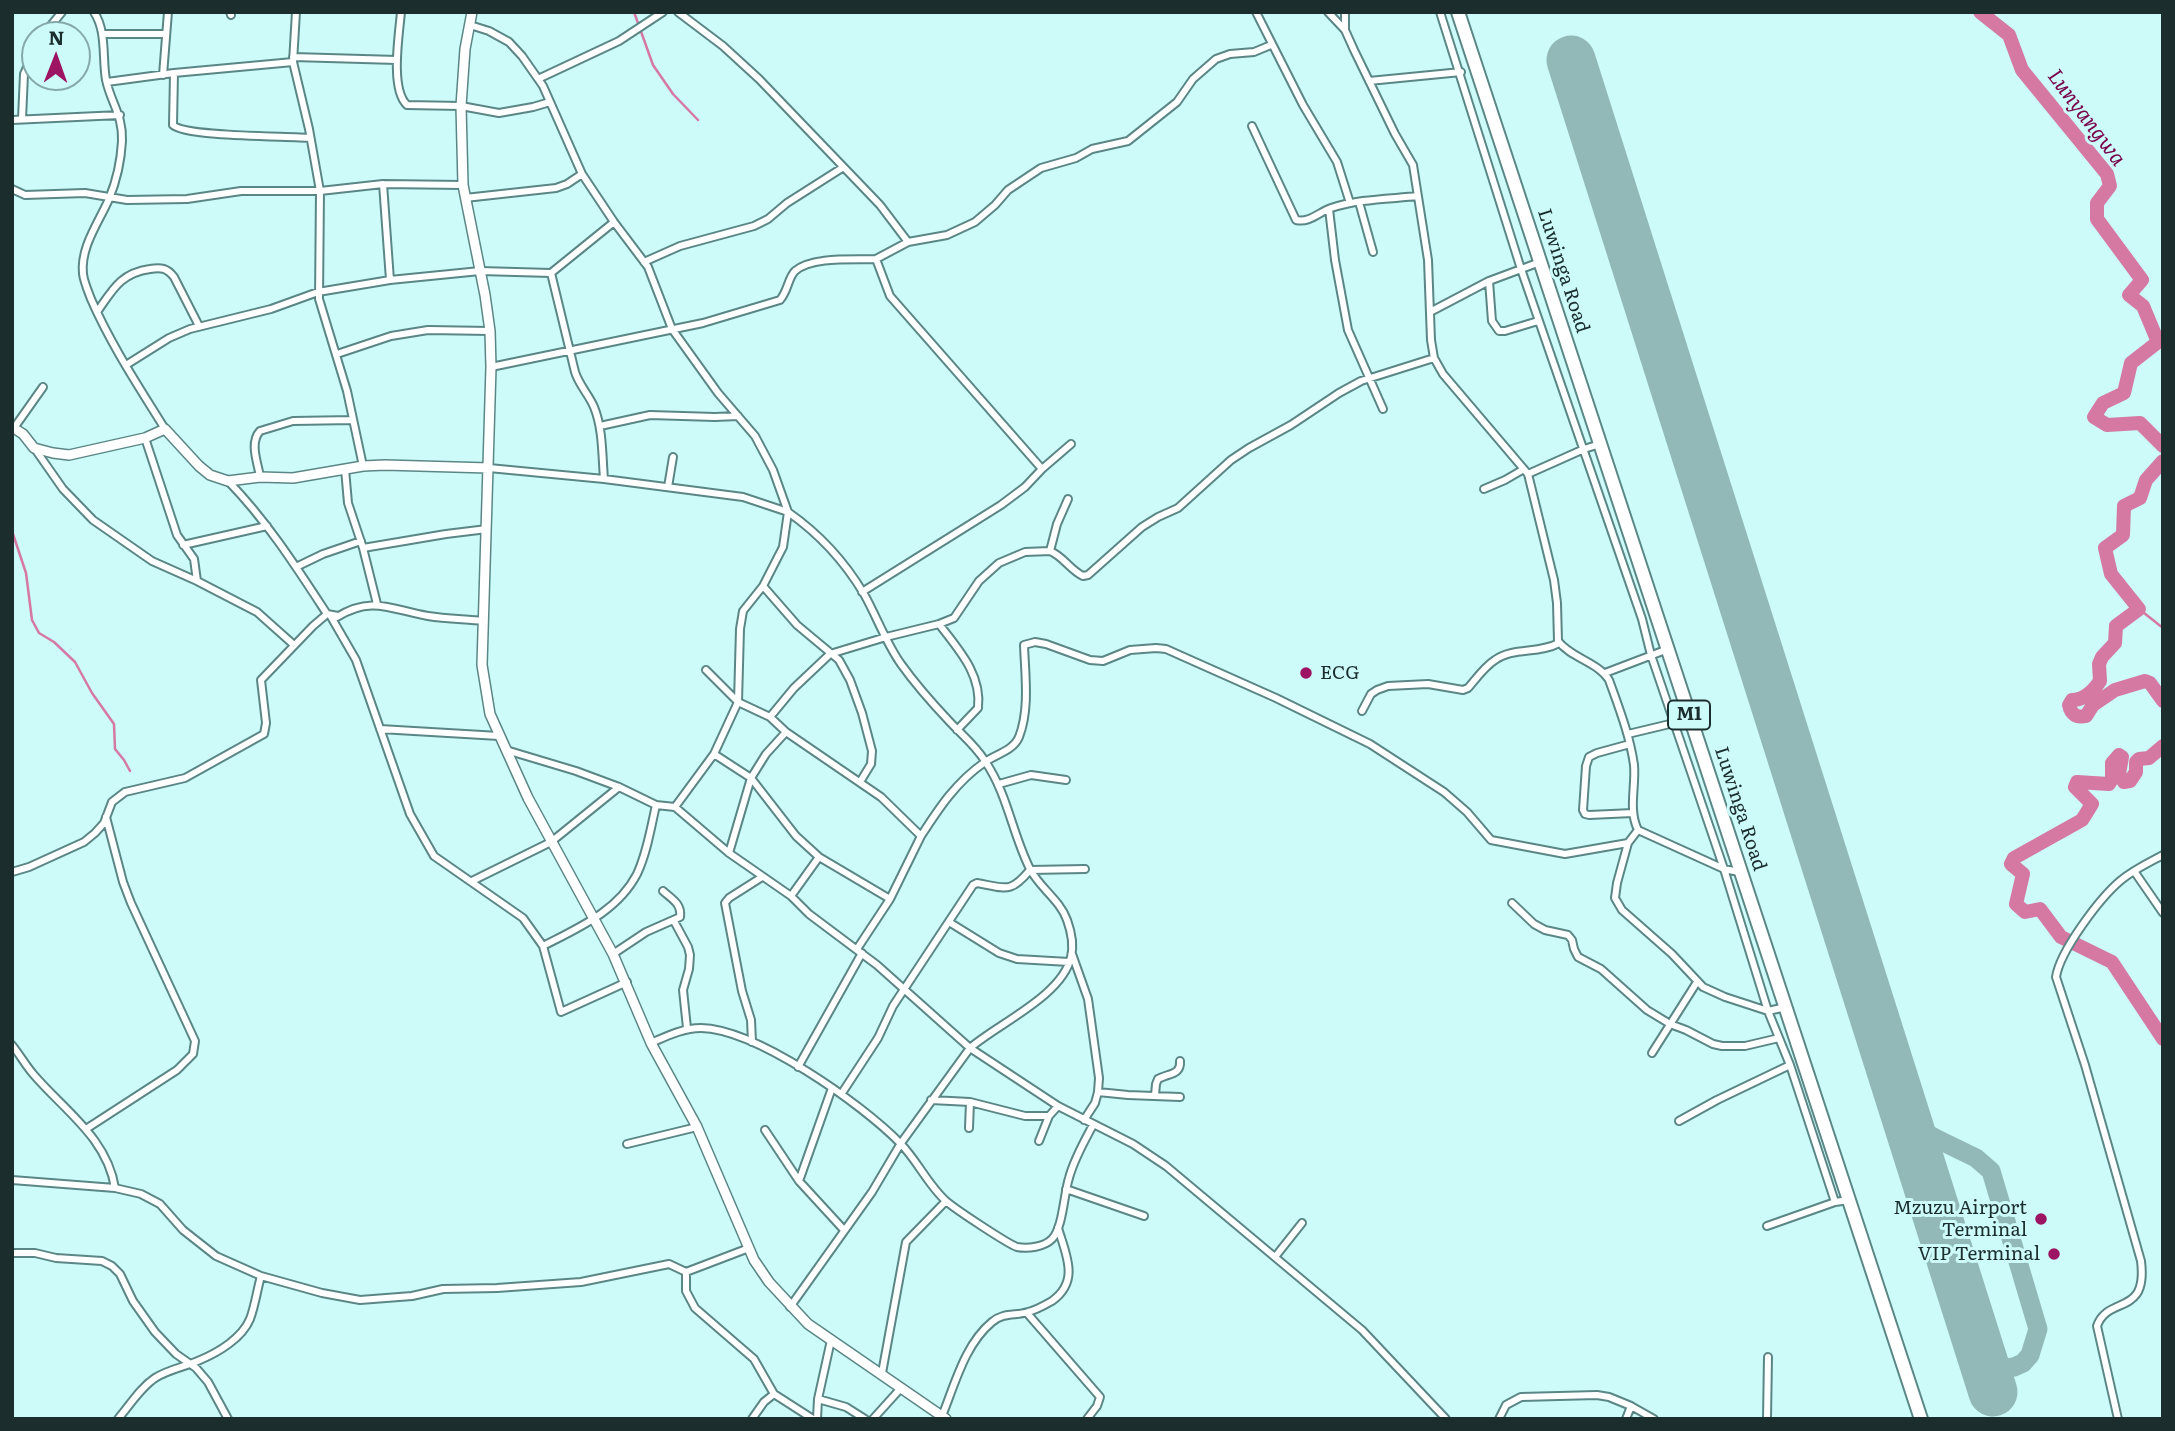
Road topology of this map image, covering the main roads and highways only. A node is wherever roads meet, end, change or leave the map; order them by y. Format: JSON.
{"nodes":[{"id":1,"x":1458,"y":12,"type":"edge"},
{"id":2,"x":1921,"y":1419,"type":"edge"}],
"edges":[{"from":1,"to":2,"type":"highway","name":"Luwinga Road","number":"M1"}]}
